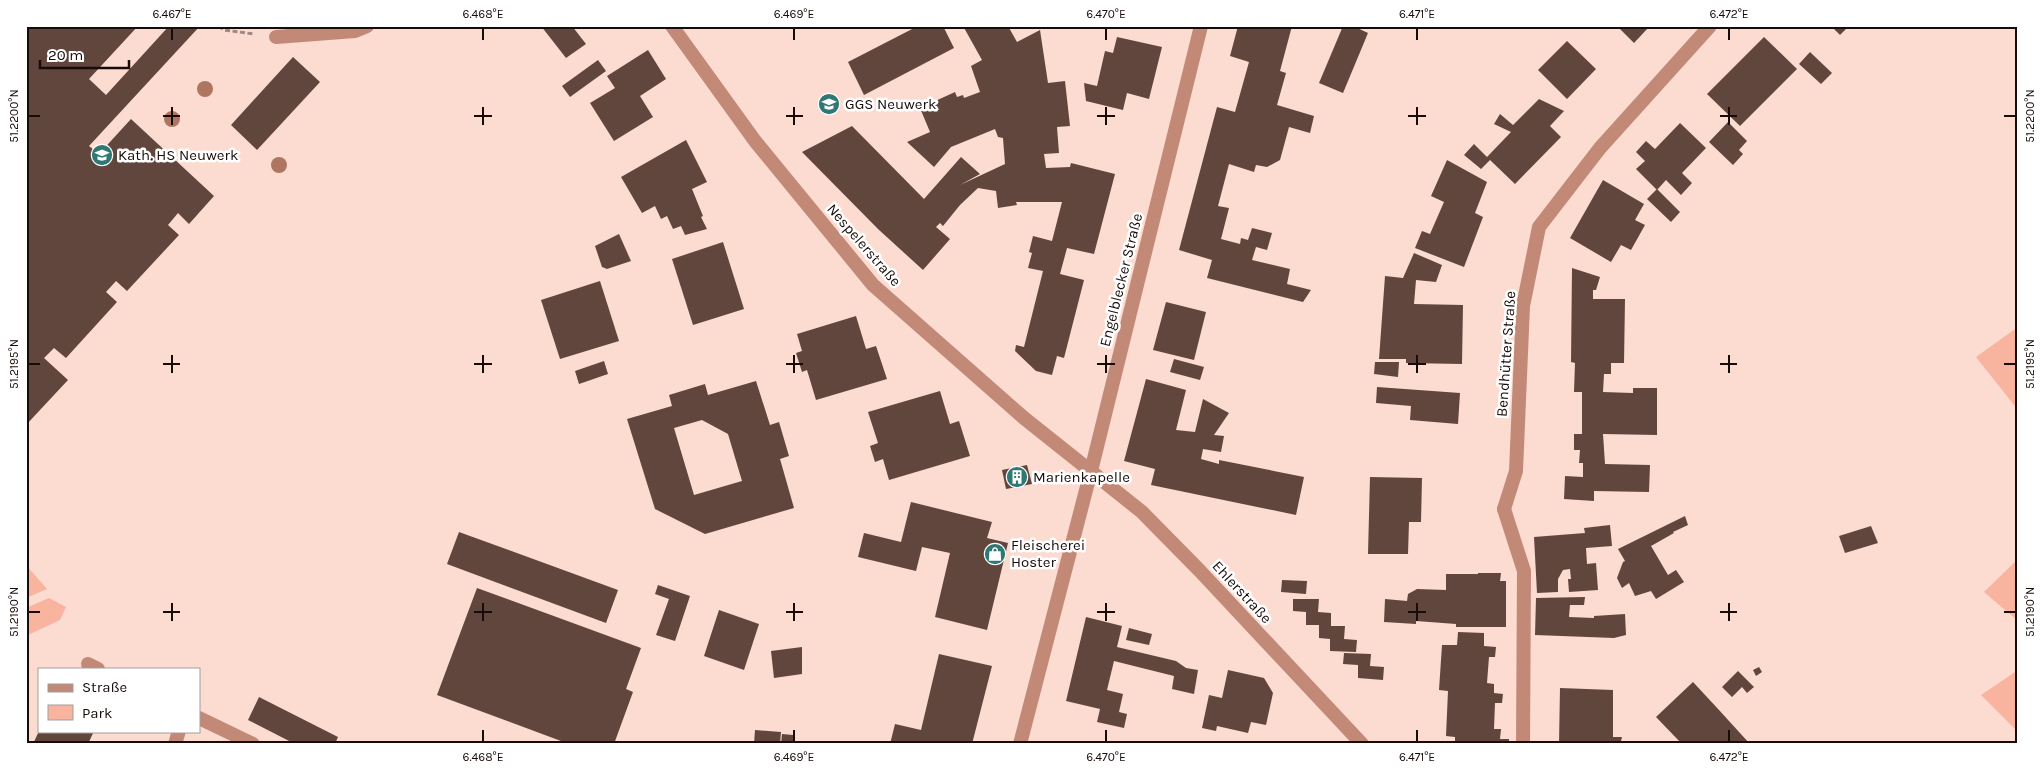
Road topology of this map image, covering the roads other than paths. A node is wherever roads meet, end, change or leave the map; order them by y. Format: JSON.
{"nodes":[{"id":1,"x":367,"y":26,"type":"edge"},
{"id":2,"x":672,"y":26,"type":"edge"},
{"id":3,"x":1201,"y":26,"type":"edge"},
{"id":4,"x":1710,"y":26,"type":"edge"},
{"id":5,"x":276,"y":37,"type":"road end"},
{"id":6,"x":1091,"y":470,"type":"junction"},
{"id":7,"x":200,"y":718,"type":"edge"},
{"id":8,"x":179,"y":732,"type":"edge"},
{"id":9,"x":175,"y":744,"type":"edge"},
{"id":10,"x":253,"y":744,"type":"edge"},
{"id":11,"x":1020,"y":744,"type":"edge"},
{"id":12,"x":1362,"y":744,"type":"edge"},
{"id":13,"x":1523,"y":744,"type":"edge"}],
"edges":[{"from":1,"to":5,"type":"street"},
{"from":2,"to":6,"type":"street","name":"Nespelerstraße"},
{"from":3,"to":6,"type":"street","name":"Engelblecker Straße"},
{"from":4,"to":13,"type":"street","name":"Bendhütter Straße"},
{"from":6,"to":11,"type":"street","name":"Engelblecker Straße"},
{"from":6,"to":12,"type":"street","name":"Ehlerstraße"},
{"from":7,"to":10,"type":"street"},
{"from":8,"to":9,"type":"street"}]}
